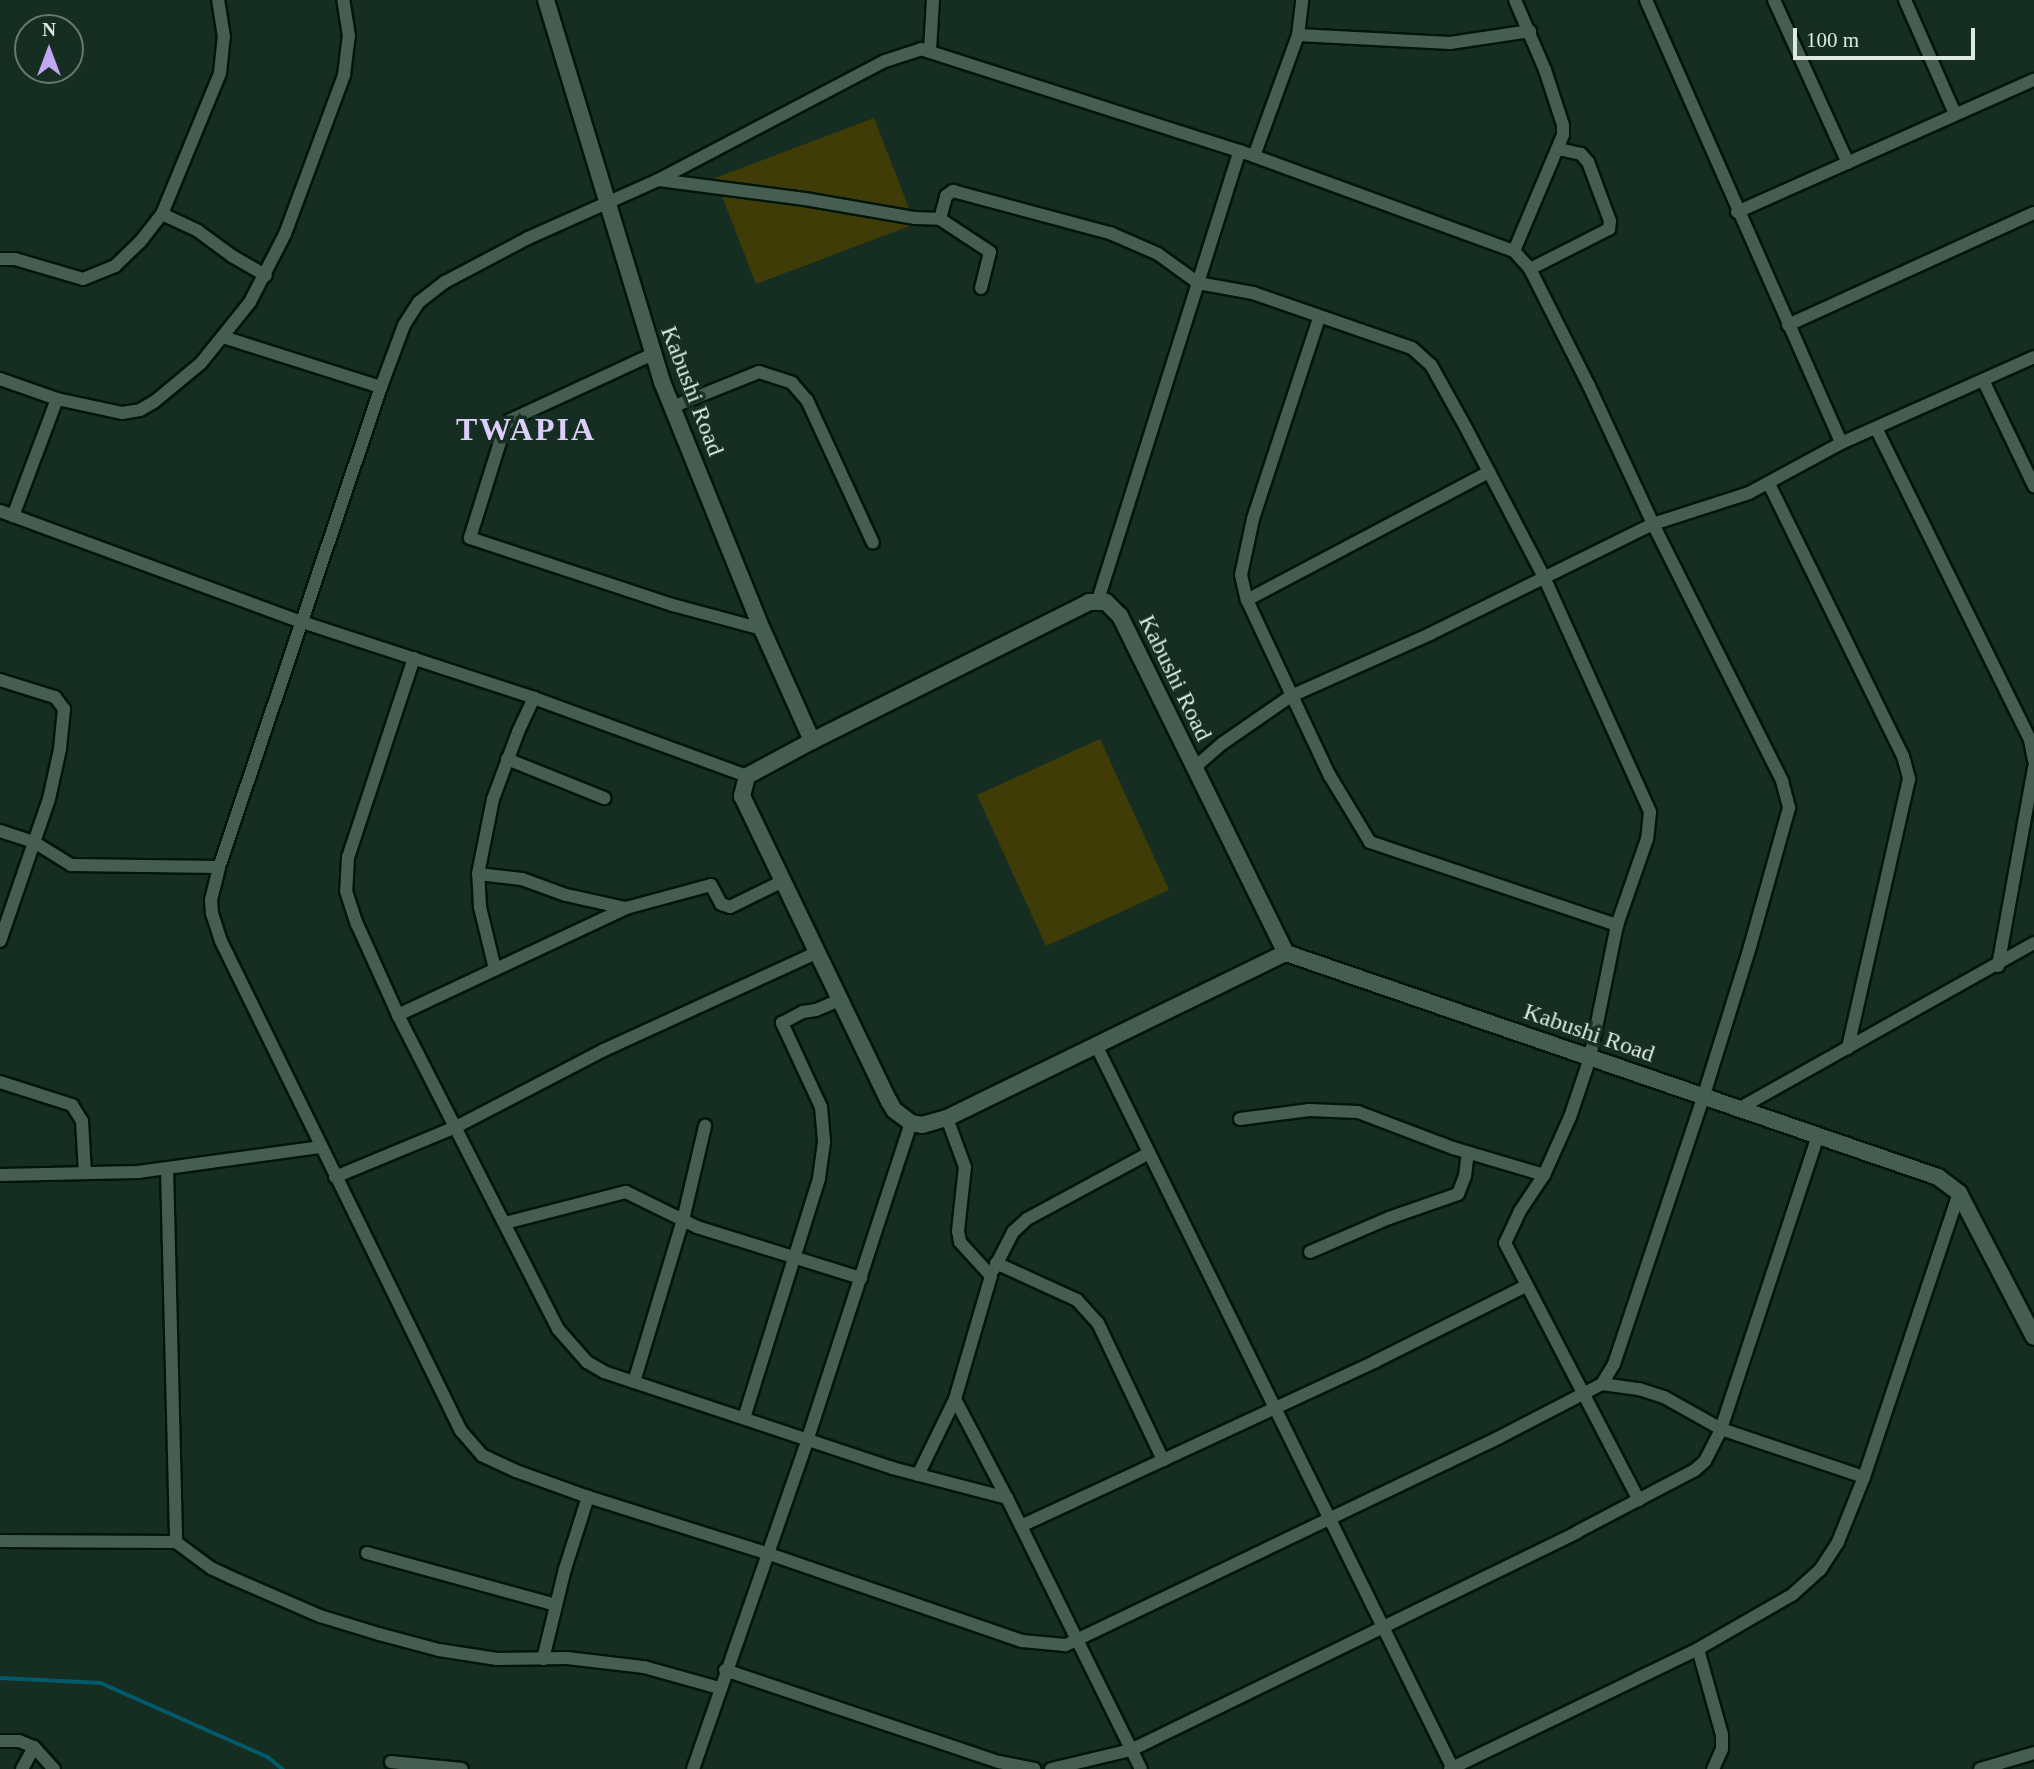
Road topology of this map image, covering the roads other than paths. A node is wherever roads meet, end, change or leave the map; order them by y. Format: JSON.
{"nodes":[{"id":1,"x":218,"y":0,"type":"edge"},
{"id":2,"x":343,"y":0,"type":"edge"},
{"id":3,"x":546,"y":0,"type":"edge"},
{"id":4,"x":933,"y":0,"type":"edge"},
{"id":5,"x":1302,"y":0,"type":"edge"},
{"id":6,"x":1516,"y":0,"type":"edge"},
{"id":7,"x":1646,"y":0,"type":"edge"},
{"id":8,"x":1774,"y":0,"type":"edge"},
{"id":9,"x":1905,"y":0,"type":"edge"},
{"id":10,"x":1530,"y":32,"type":"junction"},
{"id":11,"x":1297,"y":36,"type":"junction"},
{"id":12,"x":930,"y":50,"type":"junction"},
{"id":13,"x":2034,"y":80,"type":"edge"},
{"id":14,"x":1955,"y":114,"type":"junction"},
{"id":15,"x":1560,"y":149,"type":"junction"},
{"id":16,"x":1240,"y":151,"type":"junction"},
{"id":17,"x":1254,"y":156,"type":"junction"},
{"id":18,"x":1848,"y":163,"type":"junction"},
{"id":19,"x":658,"y":180,"type":"junction"},
{"id":20,"x":608,"y":204,"type":"junction"},
{"id":21,"x":1737,"y":212,"type":"junction"},
{"id":22,"x":2034,"y":213,"type":"edge"},
{"id":23,"x":162,"y":214,"type":"junction"},
{"id":24,"x":940,"y":219,"type":"junction"},
{"id":25,"x":1514,"y":251,"type":"junction"},
{"id":26,"x":0,"y":259,"type":"edge"},
{"id":27,"x":1530,"y":270,"type":"junction"},
{"id":28,"x":266,"y":275,"type":"junction"},
{"id":29,"x":1198,"y":283,"type":"junction"},
{"id":30,"x":981,"y":288,"type":"dead end"},
{"id":31,"x":1319,"y":318,"type":"junction"},
{"id":32,"x":1787,"y":325,"type":"junction"},
{"id":33,"x":222,"y":337,"type":"junction"},
{"id":34,"x":653,"y":354,"type":"junction"},
{"id":35,"x":2034,"y":357,"type":"edge"},
{"id":36,"x":0,"y":379,"type":"edge"},
{"id":37,"x":1983,"y":380,"type":"junction"},
{"id":38,"x":381,"y":387,"type":"junction"},
{"id":39,"x":57,"y":399,"type":"junction"},
{"id":40,"x":672,"y":407,"type":"junction"},
{"id":41,"x":1876,"y":428,"type":"junction"},
{"id":42,"x":1841,"y":443,"type":"junction"},
{"id":43,"x":1489,"y":472,"type":"junction"},
{"id":44,"x":1769,"y":484,"type":"junction"},
{"id":45,"x":2034,"y":486,"type":"edge"},
{"id":46,"x":0,"y":511,"type":"edge"},
{"id":47,"x":13,"y":516,"type":"junction"},
{"id":48,"x":1653,"y":524,"type":"junction"},
{"id":49,"x":873,"y":543,"type":"dead end"},
{"id":50,"x":1544,"y":576,"type":"junction"},
{"id":51,"x":1098,"y":600,"type":"junction"},
{"id":52,"x":1247,"y":600,"type":"junction"},
{"id":53,"x":302,"y":622,"type":"junction"},
{"id":54,"x":762,"y":629,"type":"junction"},
{"id":55,"x":414,"y":658,"type":"junction"},
{"id":56,"x":0,"y":680,"type":"edge"},
{"id":57,"x":1291,"y":696,"type":"junction"},
{"id":58,"x":534,"y":698,"type":"junction"},
{"id":59,"x":812,"y":741,"type":"junction"},
{"id":60,"x":507,"y":760,"type":"junction"},
{"id":61,"x":2034,"y":761,"type":"edge"},
{"id":62,"x":2034,"y":766,"type":"edge"},
{"id":63,"x":1194,"y":768,"type":"junction"},
{"id":64,"x":747,"y":776,"type":"junction"},
{"id":65,"x":604,"y":798,"type":"dead end"},
{"id":66,"x":0,"y":831,"type":"edge"},
{"id":67,"x":34,"y":842,"type":"junction"},
{"id":68,"x":219,"y":867,"type":"junction"},
{"id":69,"x":478,"y":874,"type":"junction"},
{"id":70,"x":781,"y":882,"type":"junction"},
{"id":71,"x":626,"y":908,"type":"junction"},
{"id":72,"x":1617,"y":925,"type":"junction"},
{"id":73,"x":0,"y":941,"type":"edge"},
{"id":74,"x":2034,"y":943,"type":"edge"},
{"id":75,"x":816,"y":953,"type":"junction"},
{"id":76,"x":1286,"y":953,"type":"junction"},
{"id":77,"x":1998,"y":965,"type":"junction"},
{"id":78,"x":495,"y":969,"type":"junction"},
{"id":79,"x":839,"y":1000,"type":"junction"},
{"id":80,"x":398,"y":1015,"type":"junction"},
{"id":81,"x":1096,"y":1045,"type":"junction"},
{"id":82,"x":1849,"y":1048,"type":"junction"},
{"id":83,"x":1590,"y":1058,"type":"junction"},
{"id":84,"x":0,"y":1082,"type":"edge"},
{"id":85,"x":1704,"y":1095,"type":"junction"},
{"id":86,"x":1740,"y":1108,"type":"junction"},
{"id":87,"x":947,"y":1118,"type":"junction"},
{"id":88,"x":1240,"y":1119,"type":"dead end"},
{"id":89,"x":911,"y":1124,"type":"junction"},
{"id":90,"x":705,"y":1126,"type":"dead end"},
{"id":91,"x":456,"y":1127,"type":"junction"},
{"id":92,"x":1818,"y":1135,"type":"junction"},
{"id":93,"x":321,"y":1147,"type":"junction"},
{"id":94,"x":1149,"y":1153,"type":"junction"},
{"id":95,"x":1468,"y":1153,"type":"junction"},
{"id":96,"x":167,"y":1168,"type":"junction"},
{"id":97,"x":85,"y":1173,"type":"junction"},
{"id":98,"x":0,"y":1175,"type":"edge"},
{"id":99,"x":1544,"y":1175,"type":"junction"},
{"id":100,"x":335,"y":1177,"type":"junction"},
{"id":101,"x":1959,"y":1193,"type":"junction"},
{"id":102,"x":683,"y":1220,"type":"junction"},
{"id":103,"x":505,"y":1223,"type":"junction"},
{"id":104,"x":1310,"y":1252,"type":"dead end"},
{"id":105,"x":794,"y":1257,"type":"junction"},
{"id":106,"x":996,"y":1263,"type":"junction"},
{"id":107,"x":991,"y":1276,"type":"junction"},
{"id":108,"x":861,"y":1278,"type":"junction"},
{"id":109,"x":1526,"y":1286,"type":"junction"},
{"id":110,"x":2029,"y":1320,"type":"edge"},
{"id":111,"x":2034,"y":1336,"type":"edge"},
{"id":112,"x":634,"y":1382,"type":"junction"},
{"id":113,"x":1602,"y":1384,"type":"junction"},
{"id":114,"x":1584,"y":1396,"type":"junction"},
{"id":115,"x":955,"y":1399,"type":"junction"},
{"id":116,"x":1273,"y":1408,"type":"junction"},
{"id":117,"x":744,"y":1418,"type":"junction"},
{"id":118,"x":1721,"y":1429,"type":"junction"},
{"id":119,"x":807,"y":1441,"type":"junction"},
{"id":120,"x":1163,"y":1460,"type":"junction"},
{"id":121,"x":918,"y":1475,"type":"junction"},
{"id":122,"x":1864,"y":1477,"type":"junction"},
{"id":123,"x":588,"y":1497,"type":"junction"},
{"id":124,"x":1007,"y":1498,"type":"junction"},
{"id":125,"x":1639,"y":1500,"type":"junction"},
{"id":126,"x":1329,"y":1517,"type":"junction"},
{"id":127,"x":1021,"y":1526,"type":"junction"},
{"id":128,"x":0,"y":1541,"type":"edge"},
{"id":129,"x":176,"y":1542,"type":"junction"},
{"id":130,"x":367,"y":1553,"type":"dead end"},
{"id":131,"x":766,"y":1553,"type":"junction"},
{"id":132,"x":556,"y":1605,"type":"junction"},
{"id":133,"x":1384,"y":1627,"type":"junction"},
{"id":134,"x":1076,"y":1641,"type":"junction"},
{"id":135,"x":1698,"y":1649,"type":"junction"},
{"id":136,"x":543,"y":1659,"type":"junction"},
{"id":137,"x":725,"y":1670,"type":"junction"},
{"id":138,"x":719,"y":1688,"type":"junction"},
{"id":139,"x":0,"y":1741,"type":"edge"},
{"id":140,"x":34,"y":1747,"type":"junction"},
{"id":141,"x":1131,"y":1750,"type":"junction"},
{"id":142,"x":2034,"y":1753,"type":"edge"},
{"id":143,"x":391,"y":1762,"type":"dead end"},
{"id":144,"x":22,"y":1769,"type":"edge"},
{"id":145,"x":54,"y":1769,"type":"edge"},
{"id":146,"x":462,"y":1769,"type":"edge"},
{"id":147,"x":693,"y":1769,"type":"edge"},
{"id":148,"x":1034,"y":1769,"type":"edge"},
{"id":149,"x":1051,"y":1769,"type":"edge"},
{"id":150,"x":1141,"y":1769,"type":"edge"},
{"id":151,"x":1452,"y":1769,"type":"edge"},
{"id":152,"x":1713,"y":1769,"type":"edge"},
{"id":153,"x":1980,"y":1769,"type":"edge"}],
"edges":[{"from":1,"to":23,"type":"street"},
{"from":2,"to":28,"type":"street"},
{"from":3,"to":20,"type":"main road","name":"Kabushi Road"},
{"from":4,"to":12,"type":"street"},
{"from":5,"to":11,"type":"street"},
{"from":6,"to":10,"type":"street"},
{"from":7,"to":21,"type":"street"},
{"from":8,"to":18,"type":"street"},
{"from":9,"to":14,"type":"street"},
{"from":10,"to":11,"type":"street"},
{"from":10,"to":15,"type":"street"},
{"from":11,"to":17,"type":"street"},
{"from":12,"to":16,"type":"street"},
{"from":12,"to":19,"type":"street"},
{"from":13,"to":14,"type":"street"},
{"from":14,"to":18,"type":"street"},
{"from":15,"to":25,"type":"street"},
{"from":15,"to":27,"type":"street"},
{"from":16,"to":17,"type":"street"},
{"from":16,"to":29,"type":"street"},
{"from":17,"to":25,"type":"street"},
{"from":18,"to":21,"type":"street"},
{"from":19,"to":20,"type":"street"},
{"from":19,"to":24,"type":"street"},
{"from":20,"to":34,"type":"main road","name":"Kabushi Road"},
{"from":20,"to":38,"type":"street"},
{"from":21,"to":32,"type":"street"},
{"from":22,"to":32,"type":"street"},
{"from":23,"to":26,"type":"street"},
{"from":23,"to":28,"type":"street"},
{"from":24,"to":29,"type":"street"},
{"from":24,"to":30,"type":"street"},
{"from":25,"to":27,"type":"street"},
{"from":27,"to":48,"type":"street"},
{"from":28,"to":33,"type":"street"},
{"from":29,"to":31,"type":"street"},
{"from":29,"to":51,"type":"street"},
{"from":31,"to":43,"type":"street"},
{"from":31,"to":52,"type":"street"},
{"from":32,"to":42,"type":"street"},
{"from":33,"to":38,"type":"street"},
{"from":33,"to":39,"type":"street"},
{"from":34,"to":40,"type":"main road","name":"Kabushi Road"},
{"from":34,"to":54,"type":"street"},
{"from":35,"to":37,"type":"street"},
{"from":36,"to":39,"type":"street"},
{"from":37,"to":41,"type":"street"},
{"from":37,"to":45,"type":"street"},
{"from":38,"to":53,"type":"street"},
{"from":39,"to":47,"type":"street"},
{"from":40,"to":49,"type":"street"},
{"from":40,"to":54,"type":"main road","name":"Kabushi Road"},
{"from":41,"to":42,"type":"street"},
{"from":41,"to":61,"type":"street"},
{"from":42,"to":44,"type":"street"},
{"from":43,"to":50,"type":"street"},
{"from":43,"to":52,"type":"street"},
{"from":44,"to":48,"type":"street"},
{"from":44,"to":82,"type":"street"},
{"from":46,"to":47,"type":"street"},
{"from":47,"to":53,"type":"street"},
{"from":48,"to":50,"type":"street"},
{"from":48,"to":85,"type":"street"},
{"from":50,"to":57,"type":"street"},
{"from":50,"to":72,"type":"street"},
{"from":51,"to":59,"type":"main road"},
{"from":51,"to":63,"type":"main road","name":"Kabushi Road"},
{"from":52,"to":57,"type":"street"},
{"from":53,"to":55,"type":"street"},
{"from":53,"to":68,"type":"street"},
{"from":54,"to":59,"type":"main road","name":"Kabushi Road"},
{"from":55,"to":58,"type":"street"},
{"from":55,"to":80,"type":"street"},
{"from":56,"to":67,"type":"street"},
{"from":57,"to":63,"type":"street"},
{"from":57,"to":72,"type":"street"},
{"from":58,"to":60,"type":"street"},
{"from":58,"to":64,"type":"street"},
{"from":59,"to":64,"type":"main road"},
{"from":60,"to":65,"type":"street"},
{"from":60,"to":69,"type":"street"},
{"from":62,"to":77,"type":"street"},
{"from":63,"to":76,"type":"main road","name":"Kabushi Road"},
{"from":64,"to":70,"type":"main road"},
{"from":66,"to":67,"type":"street"},
{"from":67,"to":68,"type":"street"},
{"from":67,"to":73,"type":"street"},
{"from":68,"to":93,"type":"street"},
{"from":69,"to":71,"type":"street"},
{"from":69,"to":78,"type":"street"},
{"from":70,"to":71,"type":"street"},
{"from":70,"to":75,"type":"main road"},
{"from":71,"to":78,"type":"street"},
{"from":72,"to":83,"type":"street"},
{"from":74,"to":77,"type":"street"},
{"from":75,"to":79,"type":"main road"},
{"from":75,"to":91,"type":"street"},
{"from":76,"to":81,"type":"main road"},
{"from":76,"to":83,"type":"main road","name":"Kabushi Road"},
{"from":77,"to":82,"type":"street"},
{"from":78,"to":80,"type":"street"},
{"from":79,"to":89,"type":"main road"},
{"from":79,"to":105,"type":"street"},
{"from":80,"to":91,"type":"street"},
{"from":81,"to":87,"type":"main road"},
{"from":81,"to":94,"type":"street"},
{"from":82,"to":86,"type":"street"},
{"from":83,"to":85,"type":"main road","name":"Kabushi Road"},
{"from":83,"to":99,"type":"street"},
{"from":84,"to":97,"type":"street"},
{"from":85,"to":86,"type":"main road","name":"Kabushi Road"},
{"from":85,"to":113,"type":"street"},
{"from":86,"to":92,"type":"main road","name":"Kabushi Road"},
{"from":87,"to":89,"type":"main road"},
{"from":87,"to":107,"type":"street"},
{"from":88,"to":95,"type":"street"},
{"from":89,"to":108,"type":"street"},
{"from":90,"to":102,"type":"street"},
{"from":91,"to":100,"type":"street"},
{"from":91,"to":103,"type":"street"},
{"from":92,"to":101,"type":"main road","name":"Kabushi Road"},
{"from":92,"to":118,"type":"street"},
{"from":93,"to":96,"type":"street"},
{"from":93,"to":100,"type":"street"},
{"from":94,"to":106,"type":"street"},
{"from":94,"to":116,"type":"street"},
{"from":95,"to":99,"type":"street"},
{"from":95,"to":104,"type":"street"},
{"from":96,"to":97,"type":"street"},
{"from":96,"to":129,"type":"street"},
{"from":97,"to":98,"type":"street"},
{"from":99,"to":109,"type":"street"},
{"from":100,"to":123,"type":"street"},
{"from":101,"to":110,"type":"main road","name":"Kabushi Road"},
{"from":101,"to":122,"type":"street"},
{"from":102,"to":103,"type":"street"},
{"from":102,"to":105,"type":"street"},
{"from":102,"to":112,"type":"street"},
{"from":103,"to":112,"type":"street"},
{"from":105,"to":108,"type":"street"},
{"from":105,"to":117,"type":"street"},
{"from":106,"to":107,"type":"street"},
{"from":106,"to":120,"type":"street"},
{"from":107,"to":115,"type":"street"},
{"from":108,"to":119,"type":"street"},
{"from":109,"to":114,"type":"street"},
{"from":109,"to":116,"type":"street"},
{"from":110,"to":111,"type":"main road","name":"Kabushi Road"},
{"from":112,"to":117,"type":"street"},
{"from":113,"to":114,"type":"street"},
{"from":113,"to":118,"type":"street"},
{"from":114,"to":125,"type":"street"},
{"from":114,"to":126,"type":"street"},
{"from":115,"to":121,"type":"street"},
{"from":115,"to":124,"type":"street"},
{"from":116,"to":120,"type":"street"},
{"from":116,"to":126,"type":"street"},
{"from":117,"to":119,"type":"street"},
{"from":118,"to":122,"type":"street"},
{"from":118,"to":125,"type":"street"},
{"from":119,"to":121,"type":"street"},
{"from":119,"to":131,"type":"street"},
{"from":120,"to":127,"type":"street"},
{"from":121,"to":124,"type":"street"},
{"from":122,"to":135,"type":"street"},
{"from":123,"to":131,"type":"street"},
{"from":123,"to":132,"type":"street"},
{"from":124,"to":127,"type":"street"},
{"from":125,"to":133,"type":"street"},
{"from":126,"to":133,"type":"street"},
{"from":126,"to":134,"type":"street"},
{"from":127,"to":134,"type":"street"},
{"from":128,"to":129,"type":"street"},
{"from":129,"to":136,"type":"street"},
{"from":130,"to":132,"type":"street"},
{"from":131,"to":134,"type":"street"},
{"from":131,"to":137,"type":"street"},
{"from":132,"to":136,"type":"street"},
{"from":133,"to":141,"type":"street"},
{"from":133,"to":151,"type":"street"},
{"from":134,"to":141,"type":"street"},
{"from":135,"to":151,"type":"street"},
{"from":135,"to":152,"type":"street"},
{"from":136,"to":138,"type":"street"},
{"from":137,"to":138,"type":"street"},
{"from":137,"to":148,"type":"street"},
{"from":138,"to":147,"type":"street"},
{"from":139,"to":140,"type":"street"},
{"from":140,"to":144,"type":"street"},
{"from":140,"to":145,"type":"street"},
{"from":141,"to":149,"type":"street"},
{"from":141,"to":150,"type":"street"},
{"from":142,"to":153,"type":"street"},
{"from":143,"to":146,"type":"street"}]}
